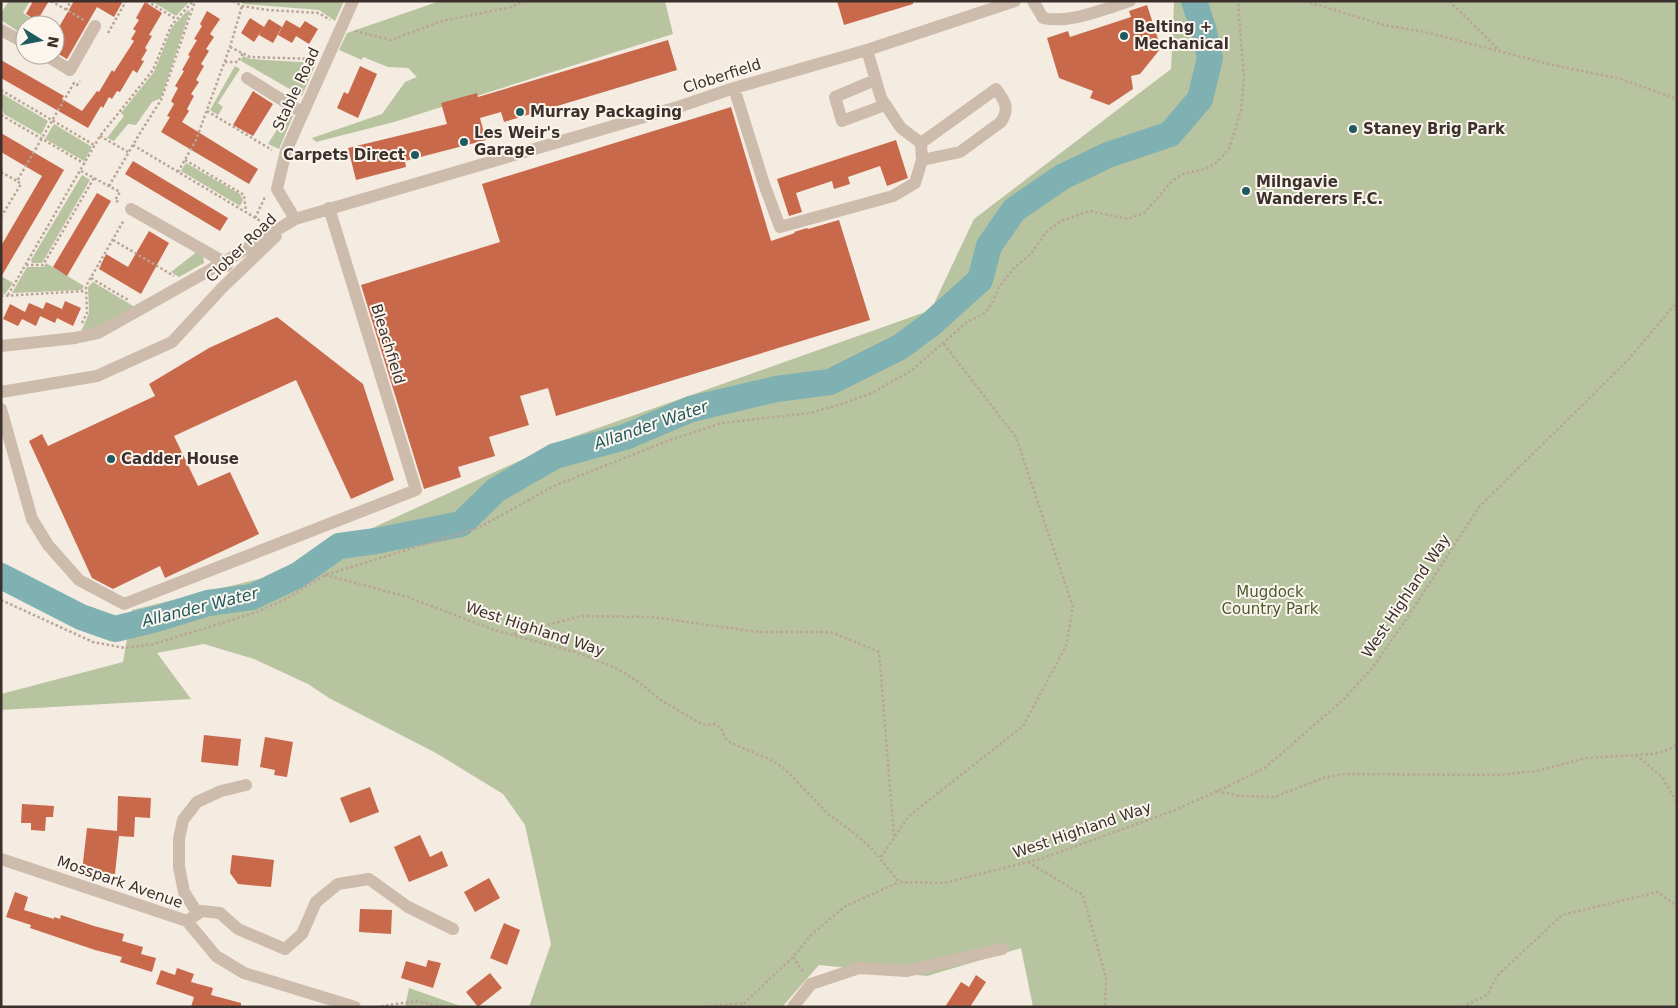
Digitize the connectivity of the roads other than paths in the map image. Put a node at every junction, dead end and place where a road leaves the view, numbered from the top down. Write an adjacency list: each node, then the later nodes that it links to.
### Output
1 (353, 1): 14 (street, Stable Road)
2 (1015, 1): 8 (street, Cloberfield)
3 (1033, 1): 4 (street)
4 (1130, 1)
5 (95, 26): 9 (street)
6 (1, 30): 7 (street)
7 (15, 38)
8 (866, 50): 11 (street); 12 (street, Cloberfield)
9 (62, 65)
10 (245, 72): 14 (street)
11 (875, 80): 13 (street); 13 (street)
12 (734, 88): 16 (street); 17 (street, Cloberfield)
13 (885, 105): 15 (street)
14 (303, 113): 19 (street, Stable Road)
15 (920, 143): 16 (street); 16 (street)
16 (922, 160)
17 (328, 208): 19 (street, Cloberfield); 24 (street, Bleachfield)
18 (131, 209): 20 (street)
19 (294, 219): 20 (street, Clober Road); 21 (street, Clober Road)
20 (224, 262): 21 (street); 22 (street, Clober Road)
21 (234, 276): 23 (street, Clober Road)
22 (1, 346)
23 (1, 392)
24 (1, 409)
25 (246, 785): 27 (street)
26 (1, 859): 27 (street, Mosspark Avenue)
27 (192, 918): 28 (street); 30 (street, Mosspark Avenue)
28 (453, 929)
29 (1002, 949): 31 (street)
30 (354, 1007)
31 (793, 1007)

